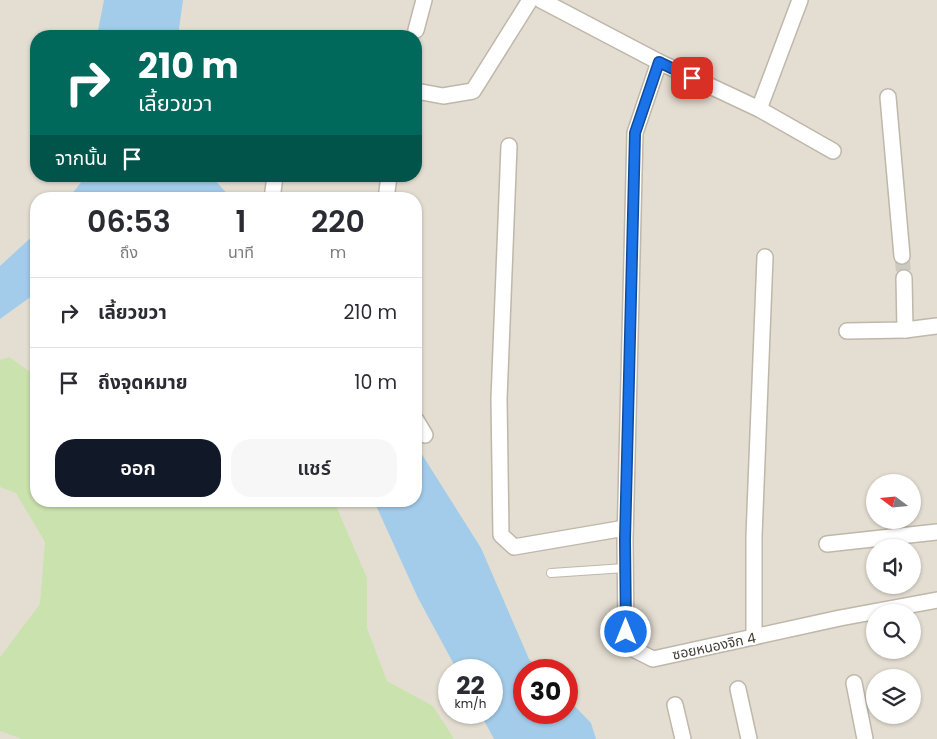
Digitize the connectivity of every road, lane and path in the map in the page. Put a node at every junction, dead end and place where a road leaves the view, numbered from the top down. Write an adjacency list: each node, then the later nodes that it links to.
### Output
1 (424, 0): 5 (street)
2 (530, 0): 7 (street)
3 (541, 0): 6 (street)
4 (800, 0): 9 (street)
5 (416, 30)
6 (659, 62): 9 (street); 20 (street, ซอยหนองจิก 4)
7 (422, 92)
8 (888, 97): 12 (street)
9 (759, 109): 11 (street)
10 (509, 146): 20 (street)
11 (833, 151)
12 (902, 256)
13 (765, 257): 26 (street)
14 (904, 278): 16 (street)
15 (937, 326): 16 (street)
16 (905, 330): 17 (street)
17 (847, 332)
18 (422, 430): 19 (street)
19 (425, 435)
20 (625, 528): 23 (street, ซอยหนองจิก 4)
21 (937, 532): 22 (street)
22 (827, 544)
23 (625, 568): 24 (lane); 26 (street, ซอยหนองจิก 4)
24 (551, 573)
25 (937, 600): 26 (street, ซอยหนองจิก 4)
26 (754, 637)
27 (854, 683): 32 (street)
28 (738, 689): 31 (street)
29 (675, 705): 30 (street)
30 (683, 739)
31 (749, 739)
32 (865, 739)

